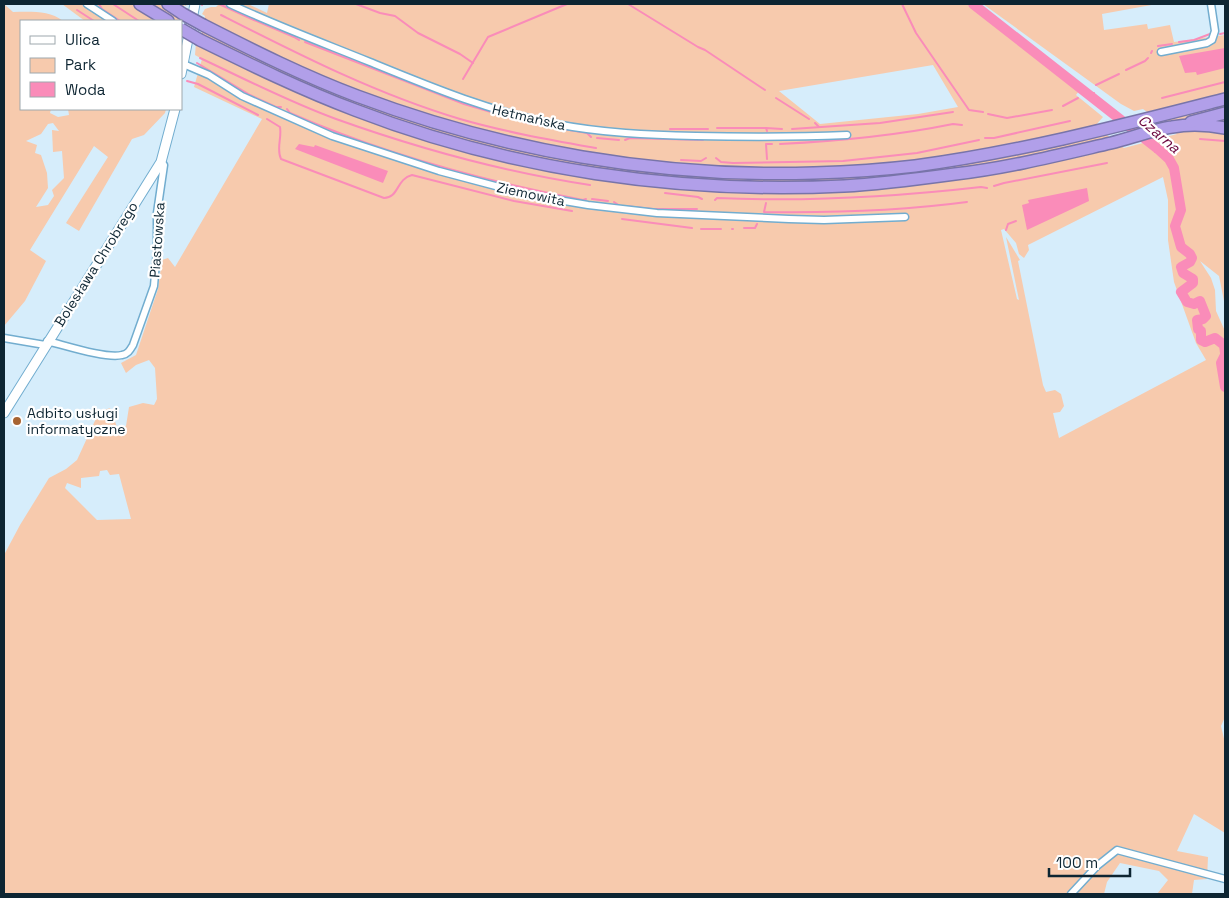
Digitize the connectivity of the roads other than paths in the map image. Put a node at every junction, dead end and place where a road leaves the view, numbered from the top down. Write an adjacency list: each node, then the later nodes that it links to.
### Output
1 (87, 4): 7 (street)
2 (140, 4): 8 (highway)
3 (168, 4): 12 (highway, bridge)
4 (194, 4): 11 (street)
5 (230, 4): 17 (street, Hetmańska)
6 (1211, 4): 10 (street)
7 (111, 20)
8 (166, 20)
9 (182, 30): 15 (highway, bridge)
10 (1161, 52)
11 (182, 63): 19 (street, Ziemowita)
12 (1225, 99)
13 (175, 110): 18 (street, Bolesława Chrobrego)
14 (1225, 113): 15 (highway)
15 (1171, 127): 16 (highway)
16 (1225, 128)
17 (847, 135)
18 (161, 162): 21 (street, Bolesława Chrobrego); 21 (street, Piastowska)
19 (905, 217)
20 (4, 338): 21 (street)
21 (46, 343): 22 (street, Bolesława Chrobrego)
22 (4, 413)
23 (1225, 879): 24 (street)
24 (1071, 894)

